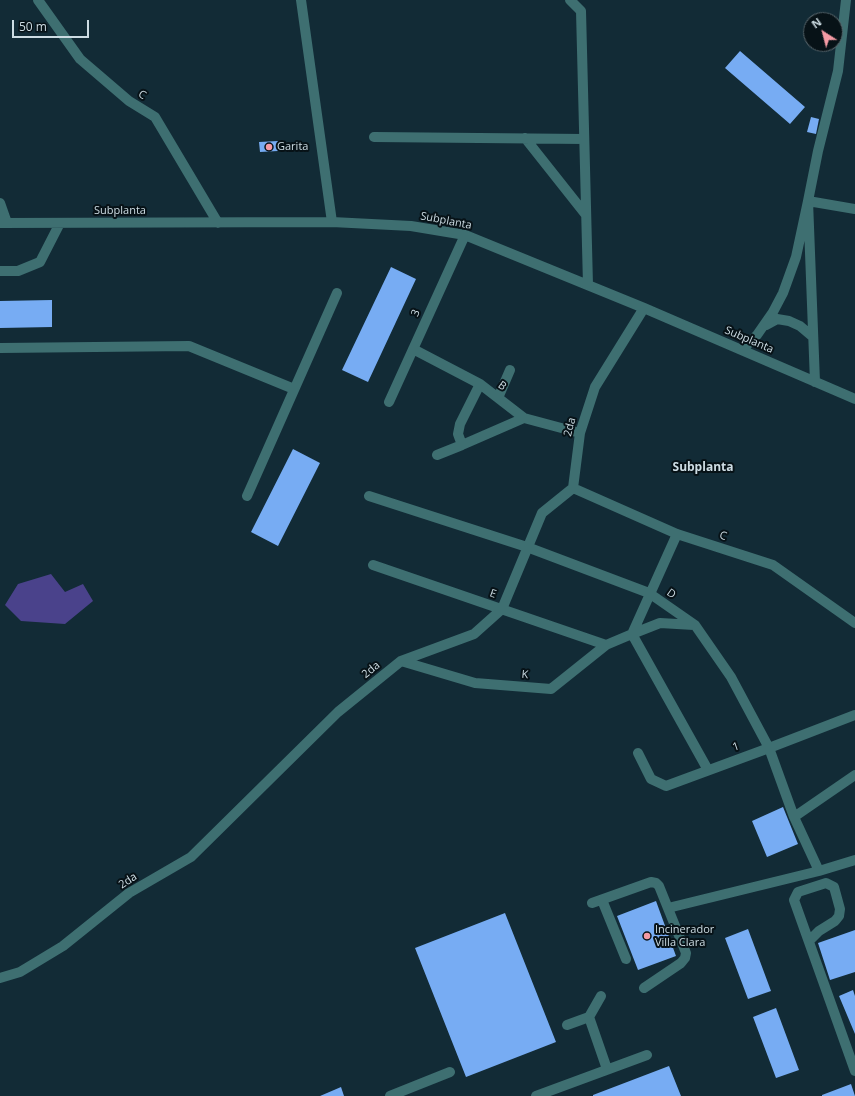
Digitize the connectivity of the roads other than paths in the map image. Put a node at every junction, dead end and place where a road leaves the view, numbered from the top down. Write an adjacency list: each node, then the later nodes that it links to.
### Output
1 (38, 0): 15 (street, C)
2 (301, 0): 12 (street)
3 (570, 0): 7 (street)
4 (846, 0): 8 (street)
5 (374, 137): 6 (street)
6 (525, 138): 7 (street); 11 (street)
7 (584, 139): 11 (street)
8 (808, 201): 10 (street); 21 (street); 22 (street)
9 (0, 203): 13 (street)
10 (855, 209)
11 (586, 215): 18 (street)
12 (332, 222): 15 (street, Subplanta); 16 (street, Subplanta)
13 (4, 223): 14 (street, Subplanta)
14 (60, 223): 15 (street, Subplanta); 17 (street)
15 (218, 223)
16 (465, 235): 18 (street, Subplanta); 24 (street, 3)
17 (0, 271)
18 (588, 285): 20 (street, Subplanta)
19 (337, 293): 29 (street)
20 (644, 308): 25 (street, Subplanta); 34 (street, 2da)
21 (764, 326): 22 (street); 25 (street)
22 (813, 337): 27 (street)
23 (0, 348): 29 (street)
24 (413, 349): 28 (street, B); 32 (street, 3)
25 (742, 350): 27 (street, Subplanta)
26 (510, 370): 30 (street)
27 (815, 382): 31 (street, Subplanta)
28 (480, 384): 30 (street, B); 35 (street)
29 (294, 389): 38 (street)
30 (498, 398): 33 (street, B)
31 (855, 399)
32 (389, 402)
33 (524, 418): 34 (street, B); 35 (street)
34 (580, 433): 37 (street, 2da)
35 (462, 445): 36 (street)
36 (437, 455)
37 (573, 488): 40 (street, C); 41 (street, 2da)
38 (247, 496)
39 (369, 496): 41 (street, D)
40 (677, 534): 43 (street); 45 (street, C)
41 (527, 547): 43 (street, D); 44 (street, 2da)
42 (373, 565): 44 (street, E)
43 (650, 594): 46 (street, D); 47 (street)
44 (502, 609): 48 (street, E); 49 (street, 2da)
45 (855, 623)
46 (695, 625): 47 (street, K); 51 (street, D)
47 (632, 634): 48 (street, K); 53 (street)
48 (606, 645): 49 (street, K)
49 (401, 661): 61 (street, 2da)
50 (855, 715): 51 (street, 1)
51 (769, 748): 53 (street, 1); 55 (street, D)
52 (638, 753): 53 (street, 1)
53 (708, 770)
54 (855, 775): 55 (street)
55 (794, 817): 57 (street, D)
56 (855, 860): 57 (street)
57 (819, 871): 58 (street)
58 (668, 908): 60 (street); 62 (street)
59 (810, 940): 59 (street); 68 (street)
60 (626, 959)
61 (0, 978)
62 (644, 988)
63 (601, 996): 64 (street)
64 (589, 1017): 65 (street); 67 (street)
65 (567, 1025)
66 (647, 1054): 67 (street)
67 (607, 1069): 71 (street)
68 (855, 1071)
69 (450, 1072): 70 (street)
70 (390, 1096)
71 (536, 1096)

